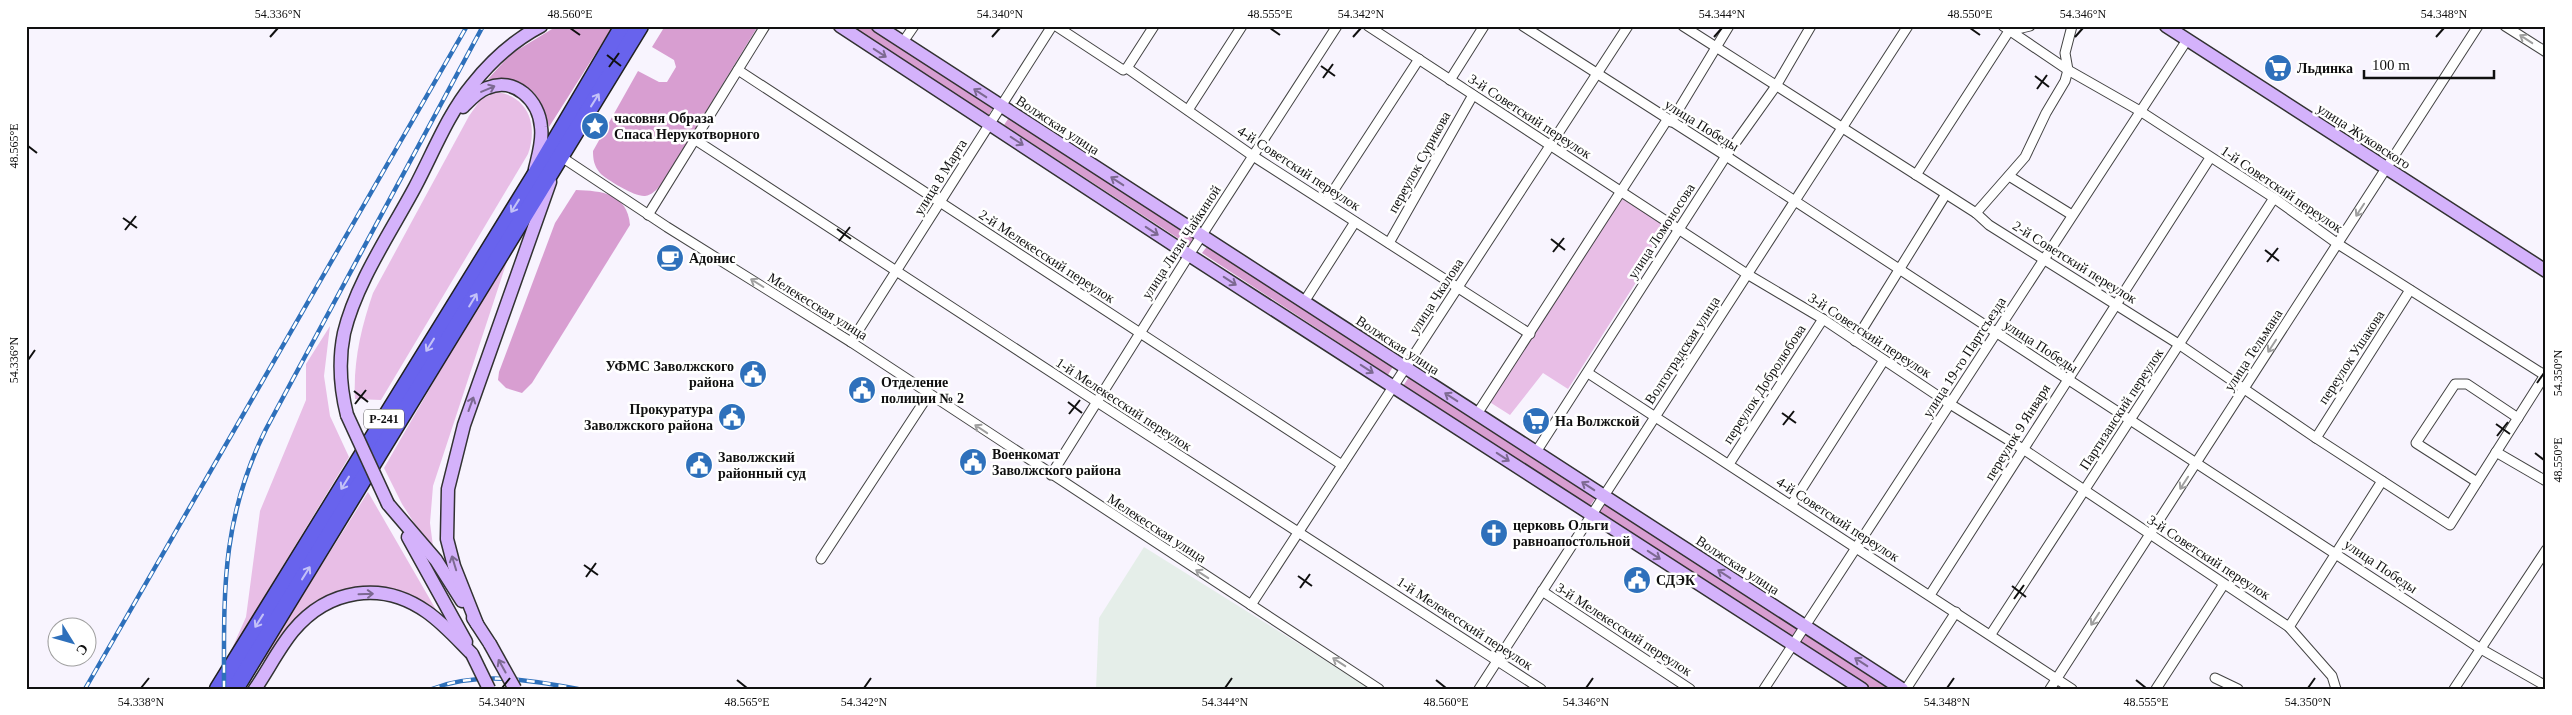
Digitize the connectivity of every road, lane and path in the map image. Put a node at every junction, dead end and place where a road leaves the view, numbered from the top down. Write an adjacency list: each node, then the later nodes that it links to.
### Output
1 (541, 26): 41 (main road)
2 (623, 26): 49 (highway, Р-241)
3 (640, 26): 49 (highway, Р-241, one-way to 3)
4 (766, 26): 32 (street)
5 (840, 26): 43 (main road, one-way to 43)
6 (878, 26): 27 (main road, Волжская улица)
7 (914, 26): 27 (street)
8 (1054, 26): 31 (street, 4-й Советский переулок); 38 (street, улица 8 Марта)
9 (1154, 26): 31 (street)
10 (1242, 26): 39 (street)
11 (1337, 26): 47 (street, улица Лизы Чайкиной)
12 (1368, 26): 30 (street, 3-й Советский переулок)
13 (1484, 26): 35 (street)
14 (1523, 26): 34 (street, улица Победы)
15 (1628, 26): 34 (street, улица Чкалова)
16 (1683, 26): 28 (street, 2-й Советский переулок)
17 (1729, 26): 28 (street)
18 (1811, 26): 36 (street, улица Ломоносова)
19 (1908, 26): 44 (street, Волгоградская улица)
20 (2030, 26): 25 (street)
21 (2072, 26): 33 (street)
22 (2166, 26): 26 (main road, улица Жуковского)
23 (2478, 26): 51 (street, улица Тельмана)
24 (2505, 26): 29 (street, one-way to 24)
25 (2006, 28): 33 (street, 1-й Советский переулок); 52 (street)
26 (2187, 40): 40 (street, улица 19-го Партсъезда); 51 (main road, улица Жуковского)
27 (903, 42): 38 (main road, Волжская улица, one-way to 27)
28 (1717, 48): 36 (street, 2-й Советский переулок); 42 (street)
29 (2546, 52)
30 (1419, 60): 35 (street, 3-й Советский переулок); 58 (street)
31 (1127, 68): 39 (street, 4-й Советский переулок)
32 (738, 70): 45 (street); 60 (street, 2-й Мелекесский переулок)
33 (2068, 70): 40 (street, 1-й Советский переулок); 53 (street)
34 (1597, 74): 42 (street, улица Победы); 46 (street, улица Чкалова)
35 (1450, 80): 37 (street, 3-й Советский переулок)
36 (1776, 86): 44 (street, 2-й Советский переулок); 48 (street, улица Ломоносова)
37 (1473, 95): 46 (street, 3-й Советский переулок); 67 (street, переулок Сурикова)
38 (1001, 106): 43 (street, улица 8 Марта); 66 (main road, Волжская улица, one-way to 38)
39 (1188, 110): 47 (street, 4-й Советский переулок)
40 (2140, 111): 50 (street, 1-й Советский переулок); 63 (street, улица 19-го Партсъезда)
41 (450, 119): 54 (main road, one-way to 54); 114 (main road, bridge)
42 (1669, 121): 48 (street, улица Победы); 55 (street)
43 (990, 124): 60 (street, улица 8 Марта); 69 (main road, one-way to 69)
44 (1844, 129): 52 (street, 2-й Советский переулок); 59 (street, Волгоградская улица)
45 (694, 139): 62 (street); 72 (street, 1-й Мелекесский переулок)
46 (1550, 145): 55 (street, 3-й Советский переулок); 75 (street, улица Чкалова)
47 (1253, 156): 58 (street, 4-й Советский переулок); 66 (street, улица Лизы Чайкиной)
48 (1726, 156): 59 (street, улица Победы); 65 (street, улица Ломоносова)
49 (555, 158): 54 (highway, Р-241); 62 (street, Мелекесская улица); 127 (main road, one-way to 49); 139 (highway, Р-241, one-way to 49)
50 (2210, 158): 57 (street, 1-й Советский переулок); 78 (street, переулок 9 Января)
51 (2387, 169): 68 (street, улица Тельмана, one-way to 68); 73 (main road, улица Жуковского)
52 (1916, 175): 56 (street, 2-й Советский переулок)
53 (2009, 176): 61 (street); 63 (street)
54 (534, 177): 138 (highway, Р-241, one-way to 138)
55 (1621, 192): 65 (street, 3-й Советский переулок); 82 (street)
56 (1946, 194): 61 (street, 2-й Советский переулок); 71 (street)
57 (2274, 198): 68 (street, 1-й Советский переулок); 85 (street, Партизанский переулок)
58 (1326, 202): 64 (street, 4-й Советский переулок)
59 (1794, 202): 71 (street, улица Победы); 74 (street, Волгоградская улица)
60 (941, 204): 72 (street, улица 8 Марта); 80 (street, 2-й Мелекесский переулок)
61 (1976, 213): 70 (street, 2-й Советский переулок)
62 (648, 215): 84 (street, Мелекесская улица, one-way to 62)
63 (2072, 215): 70 (street, улица 19-го Партсъезда)
64 (1355, 222): 67 (street, 4-й Советский переулок); 77 (street)
65 (1678, 230): 74 (street, 3-й Советский переулок); 88 (street, улица Ломоносова)
66 (1202, 236): 69 (street, улица Лизы Чайкиной); 77 (main road, Волжская улица)
67 (1389, 243): 75 (street, 4-й Советский переулок)
68 (2338, 244): 76 (street, 1-й Советский переулок); 92 (street, улица Тельмана, one-way to 92)
69 (1189, 255): 80 (street, улица Лизы Чайкиной); 91 (main road, one-way to 91)
70 (2045, 260): 78 (street, 2-й Советский переулок); 81 (street, улица 19-го Партсъезда)
71 (1899, 269): 81 (street, улица Победы); 83 (street)
72 (897, 272): 84 (street, улица 8 Марта); 94 (street, 1-й Мелекесский переулок)
73 (2546, 272)
74 (1747, 274): 79 (street, 3-й Советский переулок); 97 (street, Волгоградская улица)
75 (1458, 288): 82 (street, 4-й Советский переулок); 87 (street, улица Чкалова)
76 (2410, 290): 89 (street, 1-й Советский переулок); 100 (street, переулок Ушакова)
77 (1304, 302): 87 (main road, Волжская улица)
78 (2116, 304): 85 (street, 2-й Советский переулок); 90 (street, переулок 9 Января)
79 (1822, 319): 83 (street, 3-й Советский переулок); 105 (street, переулок Добролюбова)
80 (1140, 332): 94 (street, улица Лизы Чайкиной); 106 (street, 2-й Мелекесский переулок)
81 (1996, 332): 90 (street, улица Победы); 95 (street, улица 19-го Партсъезда)
82 (1530, 334): 96 (street)
83 (1855, 341): 86 (street, 3-й Советский переулок)
84 (850, 342): 93 (street, Мелекесская улица)
85 (2180, 345): 92 (street, 2-й Советский переулок); 99 (street, Партизанский переулок)
86 (1884, 360): 95 (street, 3-й Советский переулок); 113 (street)
87 (1406, 368): 91 (street, улица Чкалова); 96 (main road, Волжская улица, one-way to 87)
88 (1588, 373): 97 (street, 4-й Советский переулок); 102 (street, улица Ломоносова)
89 (2545, 376): 98 (street)
90 (2067, 378): 99 (street, улица Победы); 101 (street, переулок 9 Января)
91 (1393, 386): 106 (street, улица Чкалова); 115 (main road, one-way to 115)
92 (2245, 389): 100 (street, 2-й Советский переулок); 104 (street, улица Тельмана)
93 (929, 394): 107 (street, Мелекесская улица, one-way to 93); 121 (street)
94 (1097, 402): 107 (street, улица Лизы Чайкиной); 116 (street, 1-й Мелекесский переулок)
95 (1950, 404): 101 (street, 3-й Советский переулок); 118 (street, улица 19-го Партсъезда)
96 (1477, 414): 102 (main road, Волжская улица)
97 (1655, 416): 105 (street, 4-й Советский переулок); 112 (street, Волгоградская улица)
98 (2518, 418): 103 (street); 110 (street)
99 (2129, 419): 104 (street, улица Победы); 111 (street, Партизанский переулок)
100 (2316, 438): 108 (street, 2-й Советский переулок)
101 (2023, 449): 111 (street, 3-й Советский переулок); 124 (street, переулок 9 Января)
102 (1536, 452): 112 (main road, Волжская улица, one-way to 102)
103 (2496, 452): 109 (street); 110 (street)
104 (2197, 462): 117 (street, улица Тельмана, one-way to 117); 120 (street, улица Победы)
105 (1729, 464): 113 (street, 4-й Советский переулок)
106 (1342, 465): 116 (street, улица Чкалова)
107 (1051, 475): 125 (street, Мелекесская улица, one-way to 107)
108 (2382, 481): 110 (street, 2-й Советский переулок); 120 (street)
109 (2546, 481)
110 (2477, 482)
111 (2085, 489): 117 (street, 3-й Советский переулок); 130 (street, Партизанский переулок)
112 (1604, 496): 115 (street, Волгоградская улица); 128 (main road, Волжская улица, one-way to 112)
113 (1792, 504): 118 (street, 4-й Советский переулок)
114 (396, 515): 127 (main road); 133 (main road)
115 (1592, 515): 123 (street, Волгоградская улица); 131 (main road, one-way to 131)
116 (1298, 532): 125 (street, улица Чкалова); 134 (street, 1-й Мелекесский переулок)
117 (2150, 535): 122 (street, 3-й Советский переулок); 136 (street, улица Тельмана, one-way to 136)
118 (1856, 547): 124 (street, 4-й Советский переулок); 128 (street, улица 19-го Партсъезда)
119 (2546, 550): 132 (street)
120 (2337, 552): 129 (street); 132 (street, улица Победы)
121 (821, 559)
122 (2224, 584): 129 (street, 3-й Советский переулок); 153 (street)
123 (1542, 591): 134 (street, Волгоградская улица); 146 (street, 3-й Мелекесский переулок)
124 (1930, 595): 126 (street, 4-й Советский переулок)
125 (1251, 605): 143 (street, Мелекесская улица, one-way to 125)
126 (1956, 612): 130 (street, 4-й Советский переулок); 150 (street)
127 (477, 624): 142 (main road, one-way to 127, bridge)
128 (1804, 626): 131 (street, улица 19-го Партсъезда); 149 (main road, Волжская улица, one-way to 128)
129 (2289, 627): 155 (street, 3-й Советский переулок)
130 (1991, 634): 136 (street, 4-й Советский переулок)
131 (1792, 644): 147 (street, улица 19-го Партсъезда); 148 (main road)
132 (2481, 649): 137 (street, улица Победы); 156 (street)
133 (472, 654): 140 (main road, one-way to 133); 141 (main road, bridge)
134 (1498, 660): 144 (street, Волгоградская улица); 145 (street, 1-й Мелекесский переулок)
135 (2215, 678): 154 (street)
136 (2056, 679): 151 (street, улица Тельмана); 152 (street, 4-й Советский переулок)
137 (2546, 686)
138 (218, 689)
139 (235, 689)
140 (255, 689)
141 (489, 689)
142 (515, 689)
143 (1379, 689)
144 (1479, 689)
145 (1542, 689)
146 (1690, 689)
147 (1764, 689)
148 (1862, 689)
149 (1902, 689)
150 (1906, 689)
151 (2050, 689)
152 (2072, 689)
153 (2156, 689)
154 (2238, 689)
155 (2336, 689)
156 (2454, 689)

